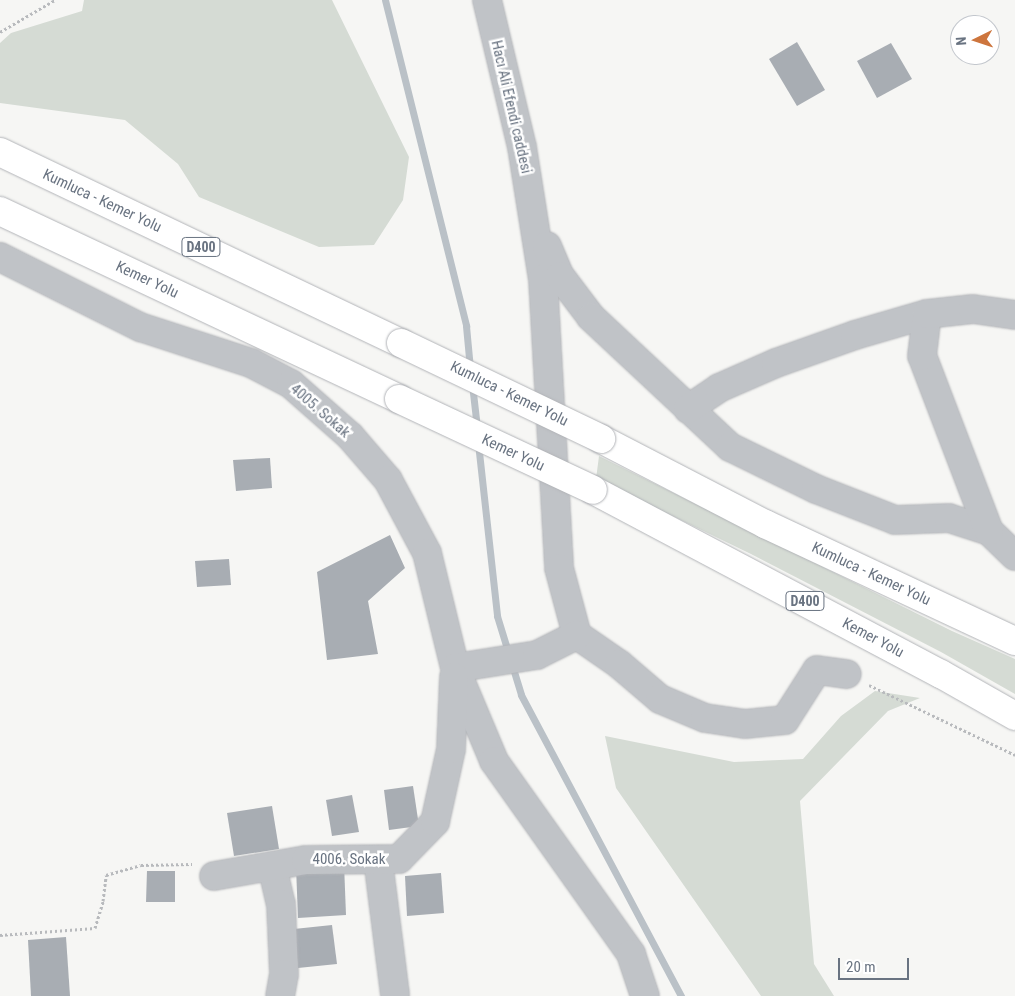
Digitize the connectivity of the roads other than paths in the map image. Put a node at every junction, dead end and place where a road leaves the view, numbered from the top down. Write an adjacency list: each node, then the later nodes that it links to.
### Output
1 (487, 0): 4 (street, Hacı Ali Efendi caddesi)
2 (0, 152): 14 (highway, Kumluca - Kemer Yolu / D400, bridge)
3 (0, 211): 8 (highway, Kemer Yolu / D400)
4 (534, 215): 10 (street); 13 (street)
5 (0, 257): 9 (street, 4005. Sokak)
6 (927, 314): 7 (street); 10 (street); 11 (street)
7 (1015, 315)
8 (262, 334): 9 (street); 17 (highway, Kemer Yolu / D400, bridge)
9 (251, 363): 15 (street, 4005. Sokak)
10 (688, 409): 11 (street)
11 (988, 531): 12 (street)
12 (1015, 556)
13 (577, 636): 15 (street); 16 (street)
14 (1015, 641)
15 (467, 665): 18 (street, 4006. Sokak); 23 (street)
16 (847, 674)
17 (1015, 716)
18 (378, 860): 19 (street, 4006. Sokak); 21 (street)
19 (272, 866): 20 (street, 4006. Sokak); 22 (street)
20 (214, 876)
21 (394, 994)
22 (280, 996)
23 (645, 996)

